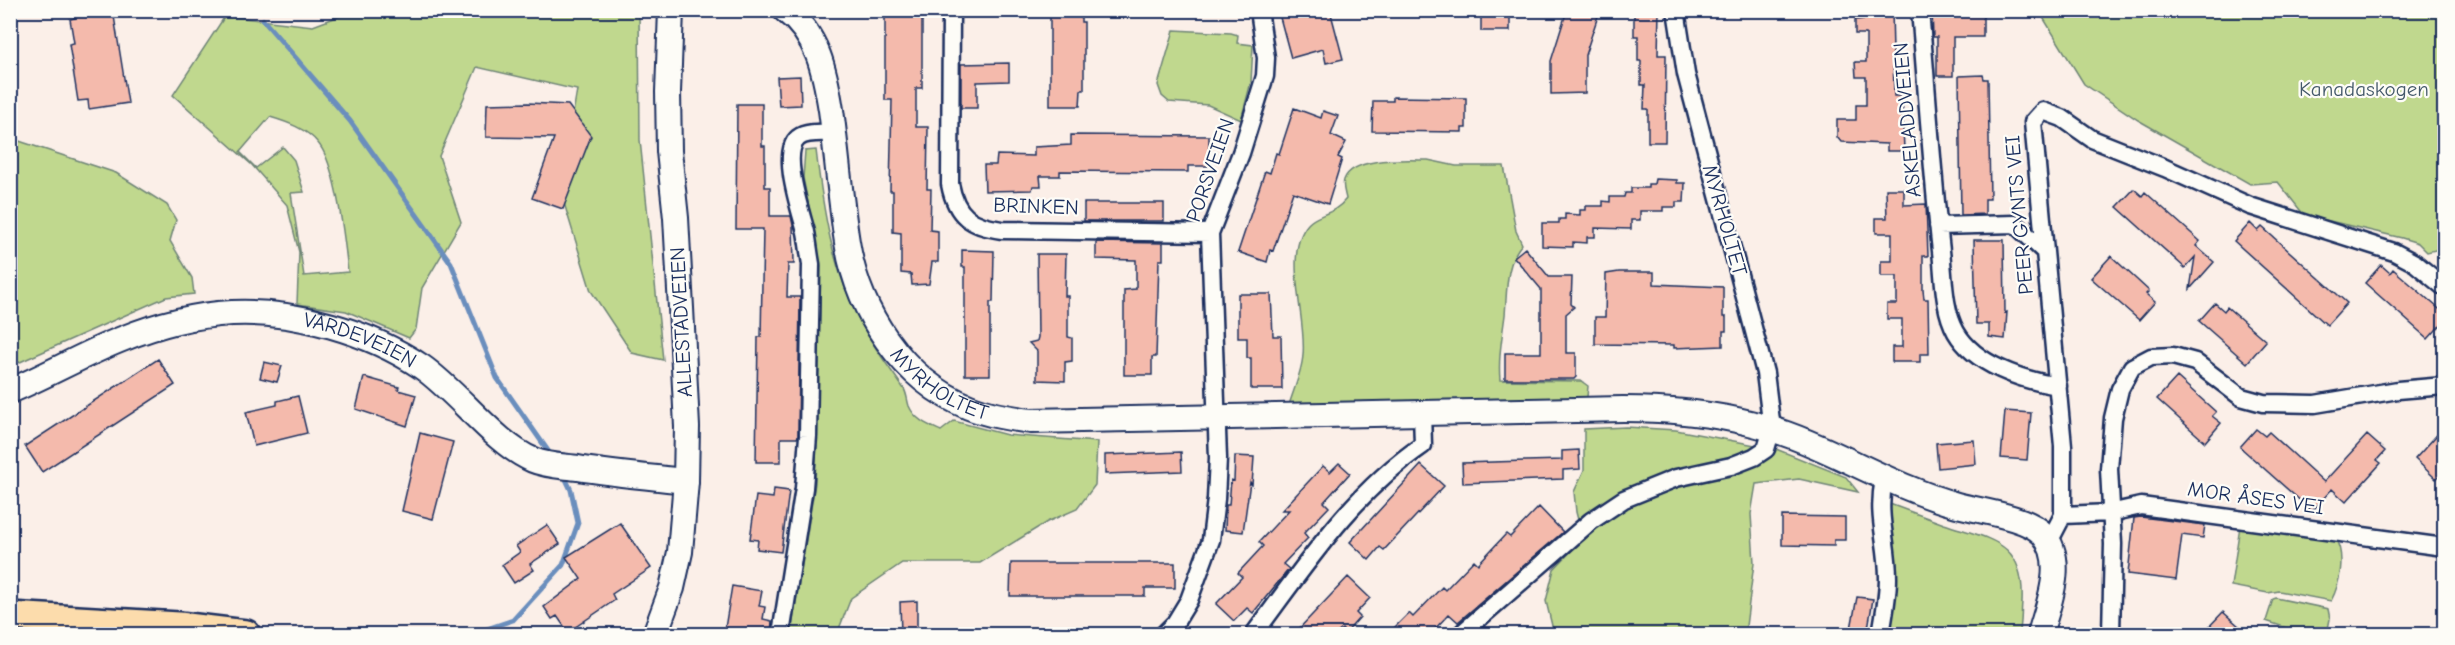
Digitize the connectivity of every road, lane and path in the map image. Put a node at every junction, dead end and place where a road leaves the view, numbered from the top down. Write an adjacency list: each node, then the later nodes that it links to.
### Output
1 (671, 10): 19 (main road, ALLESTADVEIEN)
2 (785, 10): 7 (main road, MYRHOLTET)
3 (951, 10): 9 (street, BRINKEN)
4 (1259, 10): 9 (street, PORSVEIEN)
5 (1676, 10): 17 (street, MYRHOLTET)
6 (1920, 10): 8 (street, ASKELADDVEIEN)
7 (834, 133): 16 (main road, MYRHOLTET); 27 (street)
8 (1938, 226): 10 (street); 12 (street, ASKELADDVEIEN)
9 (1210, 233): 16 (street, PORSVEIEN)
10 (2044, 251): 11 (street, PEER GYNTS VEI); 12 (street, PEER GYNTS VEI)
11 (2445, 287)
12 (2058, 386): 21 (street, PEER GYNTS VEI)
13 (2445, 386): 20 (street)
14 (10, 391): 19 (main road, VARDEVEIEN)
15 (1422, 413): 16 (main road, MYRHOLTET); 17 (main road, MYRHOLTET); 29 (street)
16 (1217, 418): 28 (street)
17 (1772, 429): 18 (main road, MYRHOLTET); 30 (street)
18 (1884, 479): 22 (main road, MYRHOLTET); 31 (street)
19 (686, 481): 25 (main road, ALLESTADVEIEN)
20 (2110, 513): 21 (street, MOR ÅSES VEI); 23 (street, MOR ÅSES VEI); 33 (street)
21 (2062, 515): 22 (street, PEER GYNTS VEI)
22 (2049, 542): 32 (main road)
23 (2445, 546)
24 (10, 616): 26 (main road)
25 (655, 633)
26 (246, 634)
27 (781, 634)
28 (1164, 634)
29 (1254, 634)
30 (1461, 634)
31 (1881, 634)
32 (2040, 634)
33 (2111, 634)

